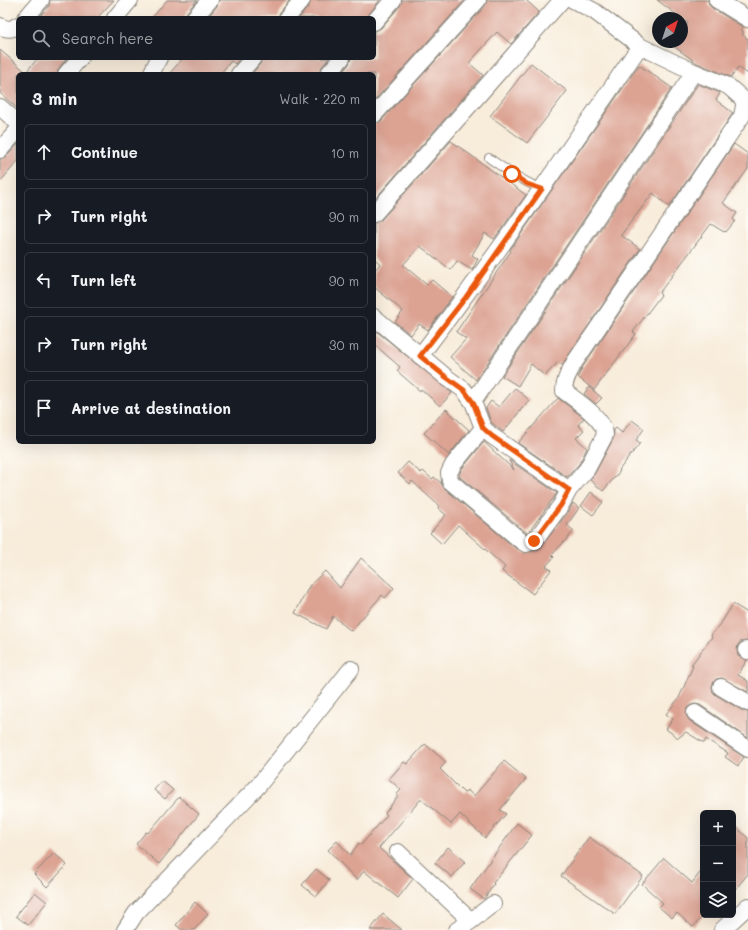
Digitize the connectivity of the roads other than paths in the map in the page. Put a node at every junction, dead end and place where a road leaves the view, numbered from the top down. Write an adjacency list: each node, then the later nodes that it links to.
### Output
1 (42, 0): 10 (street)
2 (130, 0): 11 (street)
3 (210, 0): 12 (street)
4 (302, 0): 13 (street)
5 (393, 0): 15 (street)
6 (478, 0): 29 (street)
7 (562, 0): 35 (street)
8 (573, 0): 18 (street)
9 (717, 0): 14 (street)
10 (28, 16)
11 (117, 16)
12 (196, 16)
13 (289, 16)
14 (748, 19)
15 (376, 20)
16 (0, 26): 17 (street)
17 (16, 27)
18 (640, 46): 27 (street); 34 (street)
19 (78, 60): 23 (street)
20 (159, 60): 24 (street)
21 (251, 60): 25 (street)
22 (340, 60): 26 (street)
23 (68, 72)
24 (152, 72)
25 (241, 72)
26 (330, 72)
27 (694, 72): 38 (street); 40 (street)
28 (0, 107): 30 (street)
29 (376, 113)
30 (16, 121)
31 (16, 132): 32 (street)
32 (0, 150)
33 (489, 158): 34 (lane)
34 (542, 189): 37 (street)
35 (376, 212)
36 (376, 319): 37 (street)
37 (420, 356): 38 (street)
38 (473, 402): 39 (street)
39 (483, 428): 40 (street); 40 (street)
40 (569, 490)
41 (351, 669): 50 (street)
42 (721, 687): 43 (street)
43 (748, 703)
44 (695, 713): 45 (street)
45 (748, 749)
46 (398, 852): 49 (street)
47 (493, 904): 49 (street)
48 (748, 906): 52 (street)
49 (471, 921): 51 (street)
50 (125, 930)
51 (457, 930)
52 (722, 930)

